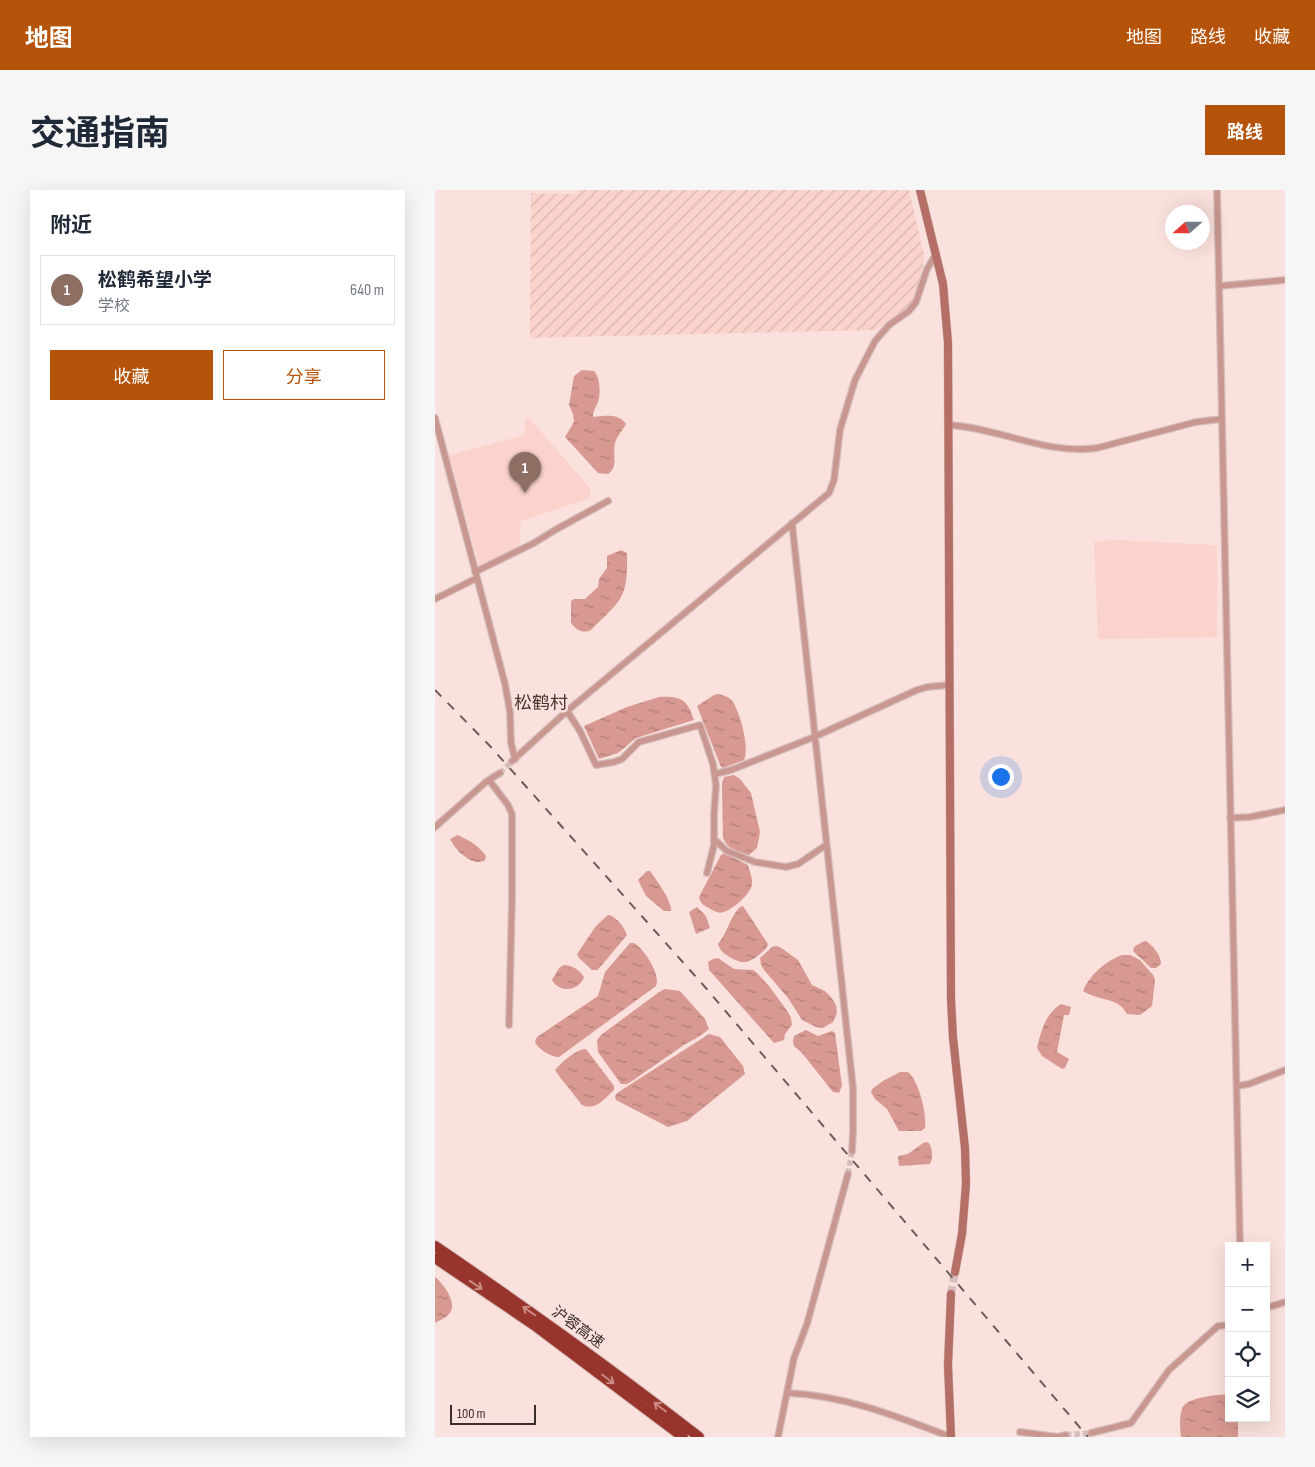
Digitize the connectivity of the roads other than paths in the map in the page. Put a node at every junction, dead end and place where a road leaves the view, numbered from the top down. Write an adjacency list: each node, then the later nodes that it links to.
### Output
1 (920, 190): 3 (main road)
2 (1217, 190): 5 (street)
3 (936, 254): 8 (main road); 10 (street)
4 (1285, 280): 5 (street)
5 (1219, 286): 7 (street)
6 (435, 418): 11 (street)
7 (1221, 419): 8 (street); 20 (street)
8 (949, 425): 13 (main road)
9 (608, 501): 11 (street)
10 (792, 523): 14 (street); 15 (street)
11 (476, 575): 12 (street); 14 (street)
12 (435, 599)
13 (949, 685): 15 (street); 33 (main road)
14 (567, 711): 17 (street)
15 (815, 737): 17 (street); 23 (street)
16 (501, 773): 18 (street)
17 (715, 774): 22 (street)
18 (489, 780): 21 (street); 25 (street)
19 (1285, 810): 20 (street)
20 (1231, 818): 27 (street)
21 (435, 827)
22 (714, 839): 23 (street); 24 (street)
23 (826, 845): 28 (street)
24 (707, 873)
25 (509, 1025)
26 (1285, 1070): 27 (street)
27 (1237, 1086): 30 (street)
28 (852, 1151)
29 (848, 1174): 38 (street)
30 (1240, 1242)
31 (435, 1246): 43 (highway, 沪蓉高速, one-way to 31)
32 (435, 1258): 42 (highway, 沪蓉高速, one-way to 42)
33 (955, 1272)
34 (951, 1294): 45 (main road)
35 (1285, 1302): 36 (street)
36 (1270, 1307)
37 (1225, 1325): 40 (street)
38 (787, 1393): 44 (street); 45 (street)
39 (1020, 1432): 41 (street)
40 (1091, 1432)
41 (1067, 1435)
42 (683, 1437)
43 (699, 1437)
44 (778, 1437)
45 (951, 1437)

